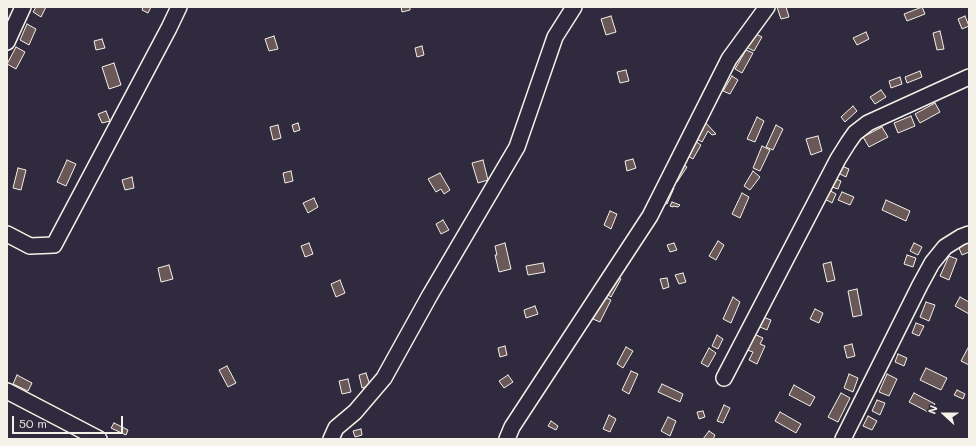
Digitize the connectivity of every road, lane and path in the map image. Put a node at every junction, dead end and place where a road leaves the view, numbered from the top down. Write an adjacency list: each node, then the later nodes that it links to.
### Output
1 (23, 7): 5 (street)
2 (179, 7): 7 (street)
3 (574, 7): 12 (street)
4 (768, 7): 13 (street)
5 (7, 42)
6 (969, 77): 9 (street)
7 (7, 234)
8 (969, 234): 14 (street)
9 (724, 378)
10 (7, 391): 11 (street)
11 (99, 439)
12 (331, 439)
13 (507, 439)
14 (842, 439)

